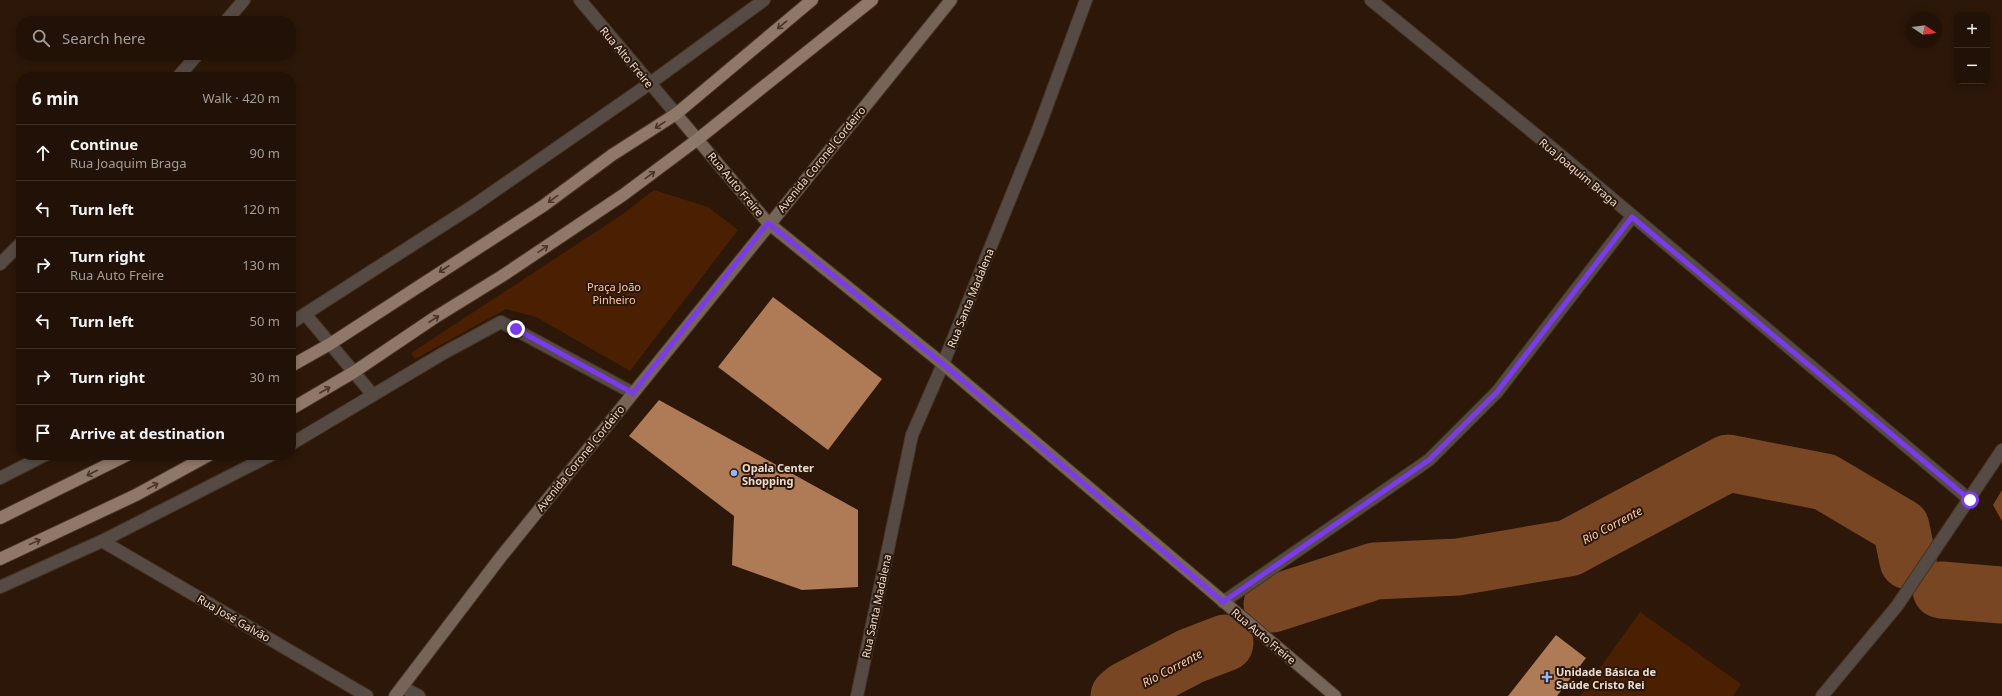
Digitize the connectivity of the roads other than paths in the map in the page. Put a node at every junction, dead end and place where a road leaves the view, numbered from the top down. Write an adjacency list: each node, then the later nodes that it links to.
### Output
1 (244, 0): 9 (street)
2 (580, 0): 12 (street, Rua Alto Freire)
3 (764, 0): 12 (street)
4 (812, 0): 13 (main road, one-way to 13)
5 (872, 0): 14 (main road)
6 (951, 0): 16 (street, Avenida Coronel Cordeiro)
7 (1086, 0): 23 (street, Rua Santa Madalena)
8 (1371, 0): 15 (street, Rua Joaquim Braga)
9 (230, 16)
10 (193, 60): 11 (street)
11 (182, 72)
12 (649, 84): 13 (street, Rua Alto Freire); 19 (street)
13 (676, 114): 14 (street, Rua Auto Freire); 21 (main road, one-way to 21)
14 (698, 140): 16 (street, Rua Auto Freire); 24 (main road, one-way to 14)
15 (1632, 217): 35 (street, Rua Joaquim Braga); 40 (street)
16 (768, 223): 23 (street, Rua Auto Freire); 25 (street, Avenida Coronel Cordeiro)
17 (16, 248): 18 (street)
18 (0, 264)
19 (306, 315): 20 (street); 21 (street)
20 (296, 321)
21 (330, 344): 22 (main road); 24 (street)
22 (296, 363)
23 (943, 364): 40 (street, Rua Auto Freire); 44 (street, Rua Santa Madalena)
24 (354, 372): 26 (street); 27 (main road, one-way to 24)
25 (633, 393): 26 (street); 41 (street, Avenida Coronel Cordeiro)
26 (373, 395): 28 (street)
27 (296, 406)
28 (296, 441)
29 (2002, 450): 35 (street)
30 (36, 460): 34 (street)
31 (117, 460): 36 (main road, one-way to 36)
32 (200, 460): 38 (main road, one-way to 32)
33 (260, 460): 37 (street)
34 (0, 478)
35 (1970, 500): 46 (street)
36 (0, 518)
37 (102, 541): 39 (street); 42 (street, Rua José Galvão)
38 (0, 558)
39 (0, 587)
40 (1223, 602): 45 (street, Rua Auto Freire)
41 (399, 691): 43 (street)
42 (367, 696)
43 (420, 696)
44 (857, 696)
45 (1335, 696)
46 (1822, 696)

